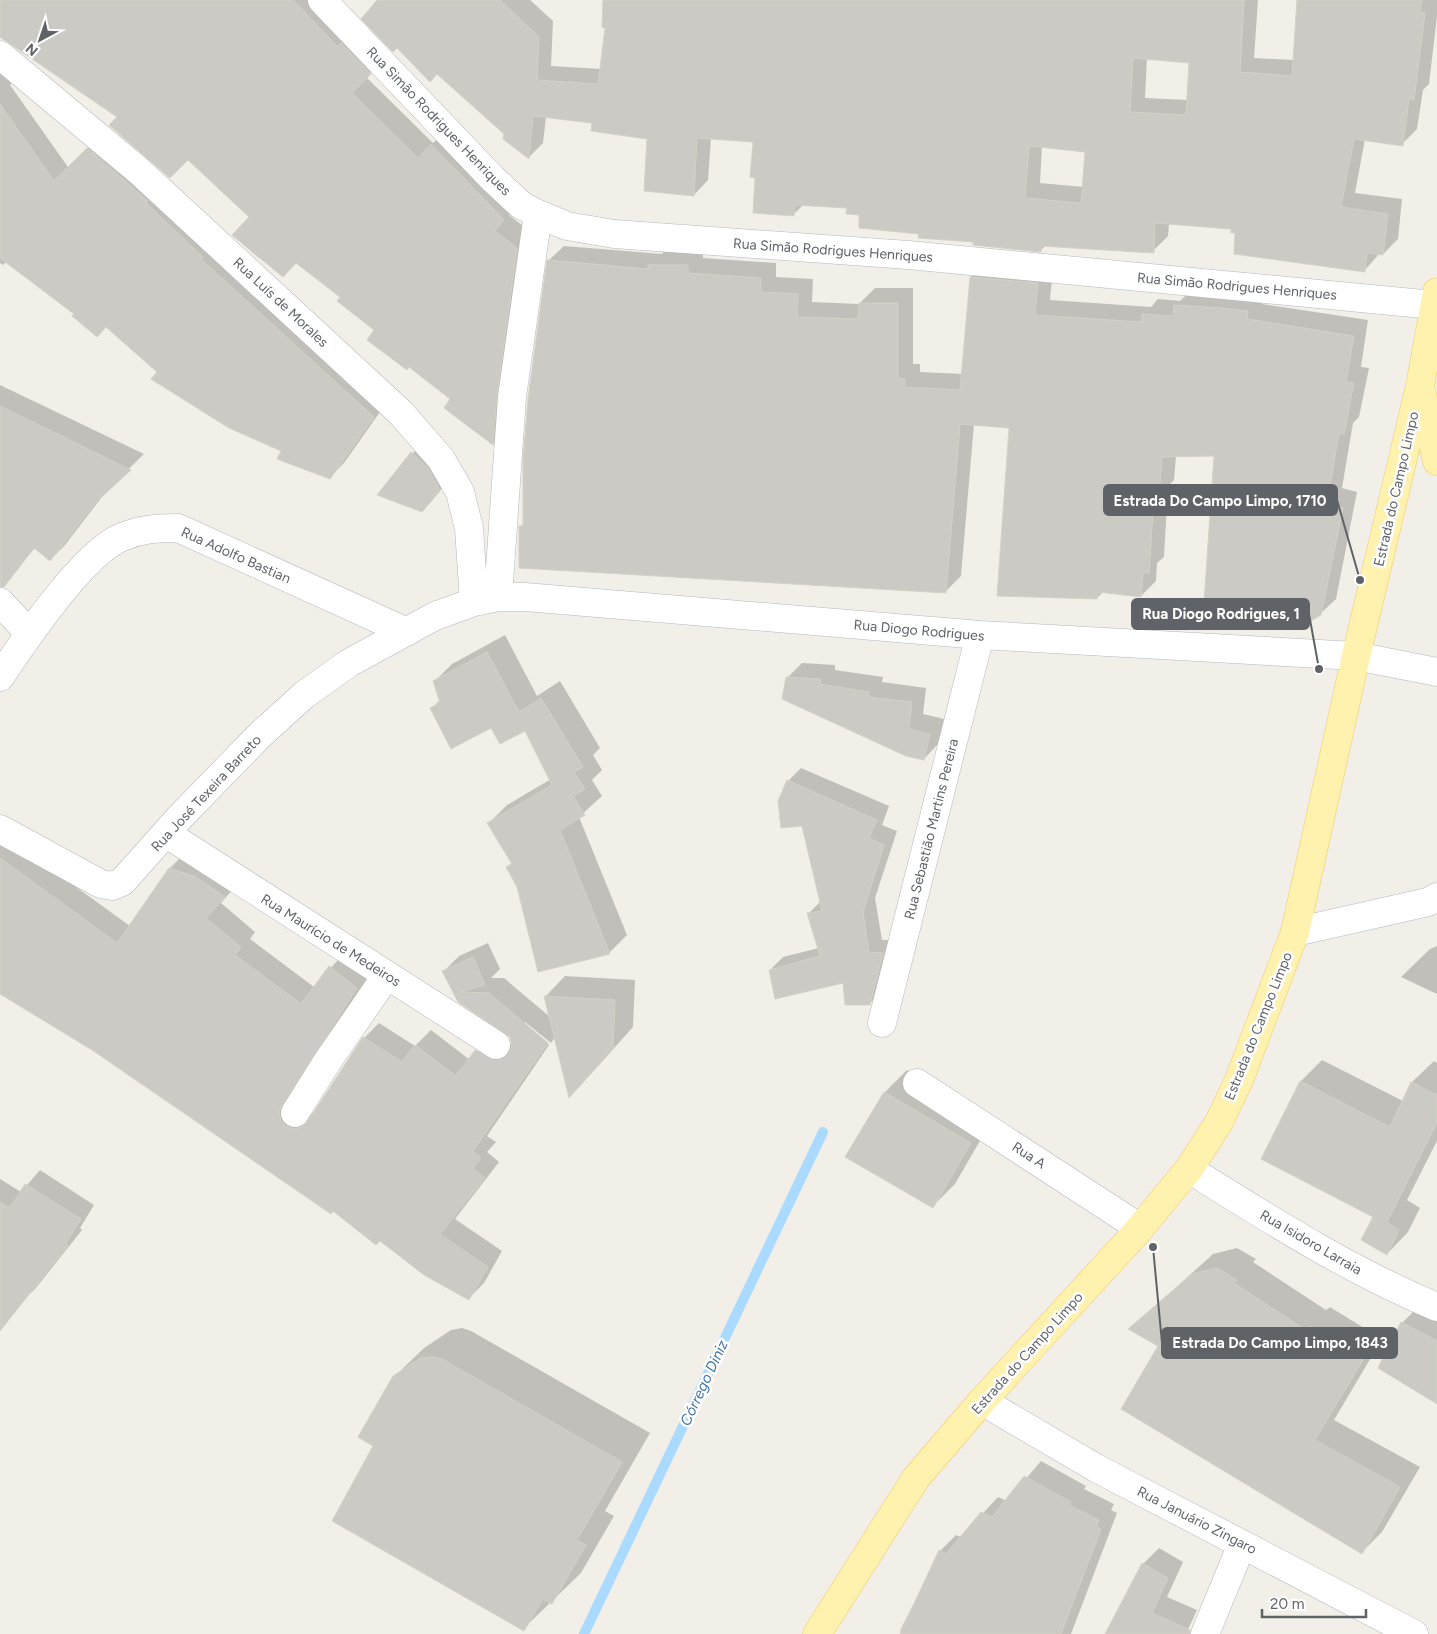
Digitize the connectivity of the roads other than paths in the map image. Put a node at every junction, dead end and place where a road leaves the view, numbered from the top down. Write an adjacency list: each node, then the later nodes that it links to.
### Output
1 (322, 0): 3 (street, Rua Simão Rodrigues Henriques)
2 (0, 54): 7 (street, Rua Luís de Morales)
3 (538, 214): 4 (street, Rua Simão Rodrigues Henriques); 7 (street)
4 (1436, 298): 5 (main road, Estrada do Campo Limpo)
5 (1420, 386): 6 (main road); 12 (main road, Estrada do Campo Limpo)
6 (1437, 461)
7 (486, 599): 9 (street, Rua Diogo Rodrigues); 11 (street, Rua Diogo Rodrigues)
8 (0, 602): 10 (street)
9 (407, 632): 10 (street, Rua Adolfo Bastian); 16 (street, Rua José Texeira Barreto)
10 (29, 633): 14 (street, Rua Adolfo Bastian)
11 (980, 635): 12 (street, Rua Diogo Rodrigues); 20 (street, Rua Sebastião Martins Pereira)
12 (1356, 656): 13 (street, Rua Diogo Rodrigues); 18 (main road, Estrada do Campo Limpo)
13 (1437, 672)
14 (0, 677)
15 (0, 829): 16 (street, Rua José Texeira Barreto)
16 (167, 834): 19 (street, Rua Maurício de Medeiros)
17 (1437, 897): 18 (street)
18 (1295, 932): 24 (main road, Estrada do Campo Limpo)
19 (388, 975): 21 (street, Rua Maurício de Medeiros); 23 (street)
20 (882, 1023)
21 (496, 1045)
22 (918, 1083): 25 (street, Rua A)
23 (296, 1113)
24 (1189, 1168): 25 (main road, Estrada do Campo Limpo); 26 (street, Rua Isidoro Larraia)
25 (1140, 1228): 27 (main road, Estrada do Campo Limpo)
26 (1437, 1307)
27 (982, 1401): 28 (street, Rua Januário Zingaro); 29 (main road, Estrada do Campo Limpo)
28 (1242, 1544): 30 (street, Rua Januário Zingaro); 31 (street)
29 (824, 1629)
30 (1408, 1632)
31 (1205, 1634)

